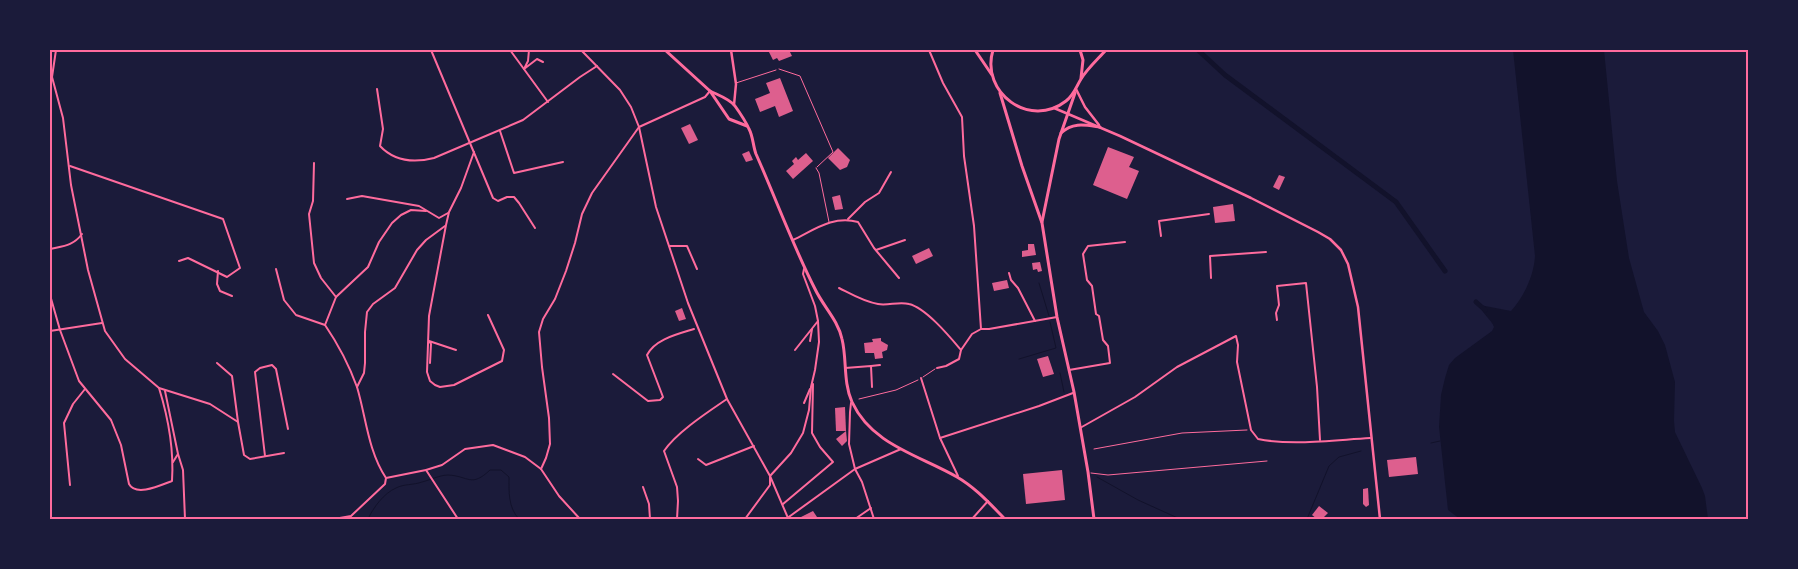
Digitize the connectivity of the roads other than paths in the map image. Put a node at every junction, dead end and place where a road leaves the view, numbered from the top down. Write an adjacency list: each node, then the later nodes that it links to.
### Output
1 (56, 50): 18 (street)
2 (432, 50): 34 (street)
3 (510, 50): 15 (street)
4 (529, 50): 15 (street)
5 (581, 50): 14 (street)
6 (665, 50): 23 (main road)
7 (731, 50): 20 (street)
8 (929, 50): 80 (street)
9 (975, 50): 17 (main road)
10 (993, 50): 17 (main road)
11 (1080, 50): 19 (main road)
12 (1106, 50): 19 (main road)
13 (543, 62): 15 (street)
14 (597, 66): 25 (street); 30 (street)
15 (524, 69): 25 (street)
16 (776, 70): 20 (lane)
17 (992, 75): 24 (main road)
18 (51, 77): 38 (street)
19 (1082, 78): 22 (main road)
20 (736, 84): 26 (street)
21 (377, 89): 34 (street)
22 (1076, 90): 27 (main road); 28 (main road); 31 (street)
23 (710, 91): 26 (main road); 29 (main road); 30 (street)
24 (1000, 92): 27 (main road); 47 (main road)
25 (548, 102): 32 (street)
26 (734, 105): 29 (main road)
27 (1054, 108): 28 (street)
28 (1067, 114): 31 (street); 33 (main road)
29 (747, 126): 52 (main road)
30 (639, 127): 55 (street); 121 (street)
31 (1100, 127): 33 (main road); 112 (street)
32 (500, 131): 34 (street); 36 (street)
33 (1060, 134): 47 (main road)
34 (470, 142): 35 (street)
35 (474, 152): 43 (street); 49 (street)
36 (563, 162)
37 (314, 163): 70 (street)
38 (70, 166): 50 (street); 63 (street)
39 (816, 168): 46 (lane)
40 (891, 172): 45 (street)
41 (347, 199): 42 (street)
42 (426, 212): 43 (street); 70 (street)
43 (449, 212): 48 (street)
44 (1209, 214): 51 (street)
45 (848, 219): 46 (street); 57 (street)
46 (829, 222): 52 (street)
47 (1042, 223): 72 (main road)
48 (446, 225): 83 (street); 98 (street)
49 (535, 228)
50 (82, 234): 56 (street); 76 (street)
51 (1161, 236)
52 (793, 240): 60 (main road)
53 (905, 240): 57 (street)
54 (1125, 242): 94 (street)
55 (670, 246): 62 (street); 105 (street)
56 (50, 249)
57 (876, 250): 65 (street)
58 (1266, 252): 66 (street)
59 (179, 260): 63 (street)
60 (805, 267): 74 (street); 92 (main road)
61 (276, 269): 77 (street)
62 (697, 269)
63 (218, 271): 69 (street)
64 (1009, 272): 75 (street)
65 (899, 278)
66 (1212, 278)
67 (839, 288): 87 (street)
68 (50, 296): 81 (street)
69 (232, 296)
70 (336, 297): 77 (street)
71 (488, 315): 83 (street)
72 (1057, 317): 75 (street); 94 (main road)
73 (1277, 320): 113 (street)
74 (818, 321): 78 (street); 97 (street)
75 (1035, 321): 80 (street)
76 (102, 323): 81 (street); 101 (street)
77 (325, 325): 98 (street)
78 (813, 327): 84 (street); 86 (street)
79 (694, 329): 95 (street)
80 (981, 329): 87 (street)
81 (60, 330): 82 (street); 102 (street)
82 (50, 331)
83 (429, 341): 85 (street); 89 (street)
84 (810, 341)
85 (456, 350)
86 (795, 350)
87 (961, 350): 93 (street)
88 (217, 363): 108 (street)
89 (430, 363)
90 (880, 365): 91 (street)
91 (870, 366): 92 (street); 100 (street)
92 (845, 368): 106 (main road)
93 (937, 368)
94 (1069, 370): 104 (main road)
95 (613, 374)
96 (921, 378): 111 (street)
97 (812, 381): 99 (street); 130 (street)
98 (357, 387): 126 (street)
99 (811, 387): 107 (street); 124 (street)
100 (872, 387)
101 (159, 388): 103 (street); 120 (street)
102 (85, 389): 120 (street); 127 (street)
103 (165, 391): 108 (street); 117 (street)
104 (1074, 392): 109 (main road); 111 (street)
105 (727, 399): 114 (street); 138 (street)
106 (852, 401): 115 (main road); 122 (street)
107 (804, 403)
108 (238, 422): 118 (street)
109 (1080, 428): 113 (street); 144 (main road)
110 (288, 429): 118 (street)
111 (940, 438): 125 (street)
112 (1370, 438): 113 (street); 145 (street)
113 (1320, 440)
114 (754, 446): 119 (street); 124 (street)
115 (901, 448): 122 (street); 125 (main road)
116 (284, 453): 118 (street)
117 (178, 454): 120 (street); 133 (street)
118 (265, 456)
119 (698, 458)
120 (173, 462)
121 (541, 469): 123 (street); 136 (street)
122 (855, 469): 131 (street); 132 (street)
123 (426, 470): 126 (street); 135 (street)
124 (770, 476): 130 (street); 139 (street)
125 (958, 477): 129 (main road)
126 (386, 478): 134 (street)
127 (70, 485)
128 (643, 487): 137 (street)
129 (988, 501): 142 (street); 143 (main road)
130 (783, 504): 132 (street)
131 (871, 508): 140 (street); 141 (street)
132 (787, 518)
133 (185, 519)
134 (334, 519)
135 (458, 519)
136 (580, 519)
137 (650, 519)
138 (677, 519)
139 (745, 519)
140 (855, 519)
141 (874, 519)
142 (972, 519)
143 (1005, 519)
144 (1094, 519)
145 (1380, 519)

